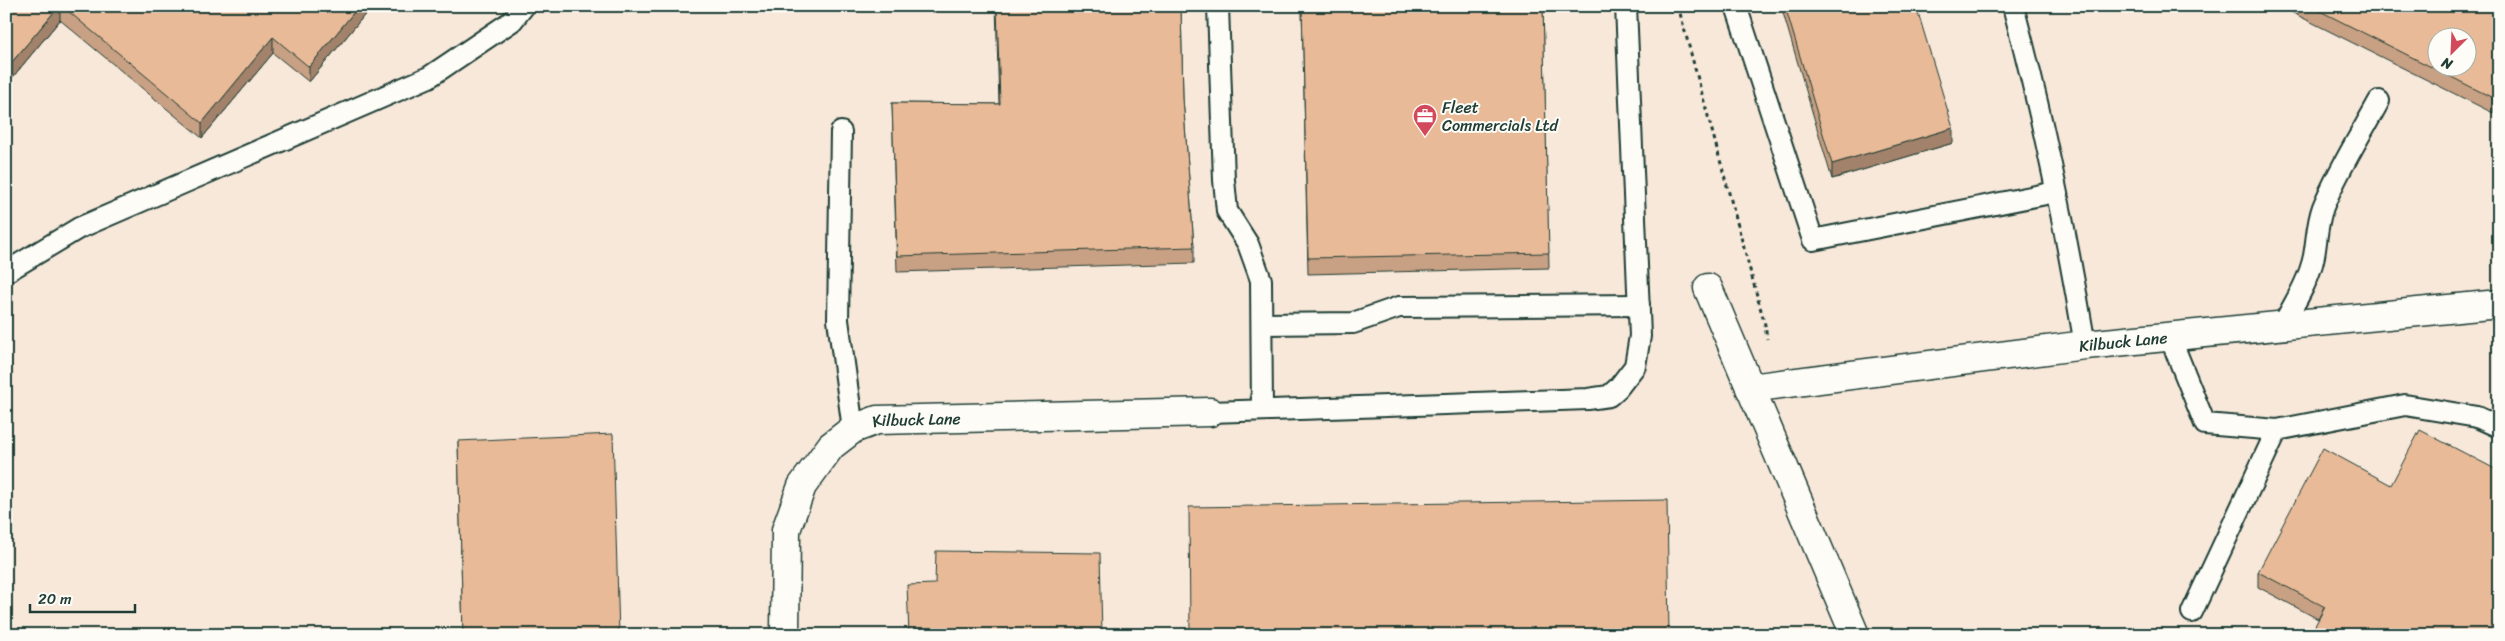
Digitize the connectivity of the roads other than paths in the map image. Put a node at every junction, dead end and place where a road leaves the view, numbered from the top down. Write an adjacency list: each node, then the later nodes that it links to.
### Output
1 (524, 6): 9 (lane)
2 (1218, 6): 13 (lane)
3 (1626, 6): 12 (lane)
4 (1736, 6): 8 (lane)
5 (2013, 6): 8 (lane)
6 (2379, 101): 14 (lane)
7 (841, 132): 21 (lane)
8 (2056, 192): 16 (lane)
9 (6, 272)
10 (1708, 288): 17 (street)
11 (2499, 304): 14 (street, Kilbuck Lane)
12 (1638, 305): 13 (lane); 18 (lane)
13 (1262, 324): 18 (lane)
14 (2282, 326): 15 (street, Kilbuck Lane)
15 (2170, 337): 16 (street, Kilbuck Lane); 22 (lane)
16 (2086, 345): 17 (street, Kilbuck Lane)
17 (1760, 386): 25 (street)
18 (1262, 410): 19 (lane)
19 (1210, 412): 21 (street, Kilbuck Lane)
20 (2499, 427): 22 (lane)
21 (853, 429): 24 (street, Kilbuck Lane)
22 (2277, 430): 23 (lane)
23 (2192, 612)
24 (785, 635)
25 (1855, 635)

